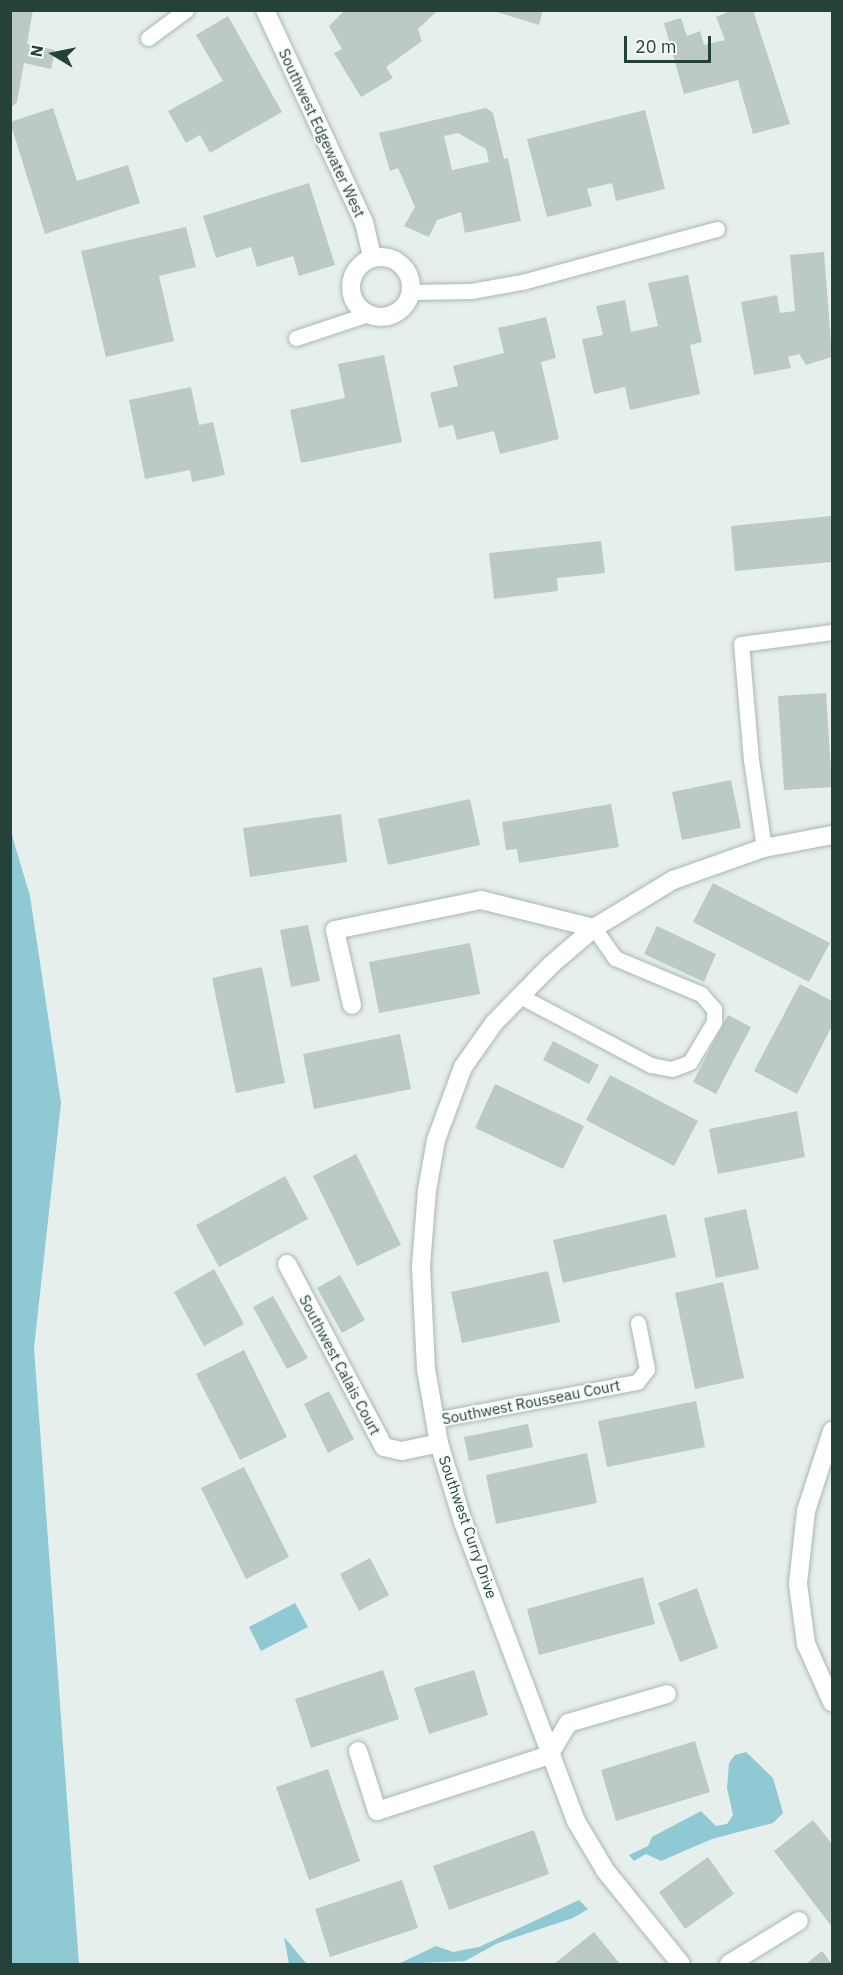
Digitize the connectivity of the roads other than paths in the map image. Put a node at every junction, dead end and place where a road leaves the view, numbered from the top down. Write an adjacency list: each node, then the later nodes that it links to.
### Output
1 (186, 10): 3 (lane)
2 (265, 10): 5 (street, Southwest Edgewater West)
3 (148, 38)
4 (717, 230): 6 (lane)
5 (372, 258): 6 (street); 7 (street)
6 (411, 292): 7 (street)
7 (368, 314): 8 (lane)
8 (296, 338)
9 (832, 632): 11 (lane)
10 (832, 835): 11 (street, Southwest Curry Drive)
11 (764, 848): 12 (street, Southwest Curry Drive)
12 (594, 928): 13 (street, Southwest Curry Drive); 13 (lane); 14 (street)
13 (520, 996): 17 (street, Southwest Curry Drive)
14 (352, 1005)
15 (287, 1264): 19 (street, Southwest Calais Court)
16 (638, 1323): 17 (lane, Southwest Rousseau Court)
17 (434, 1420): 19 (street, Southwest Curry Drive)
18 (832, 1431): 21 (street)
19 (439, 1443): 23 (street, Southwest Curry Drive)
20 (667, 1694): 23 (street)
21 (832, 1702)
22 (358, 1751): 23 (street)
23 (549, 1755): 25 (street, Southwest Curry Drive)
24 (799, 1921): 26 (street)
25 (681, 1965)
26 (729, 1965)

